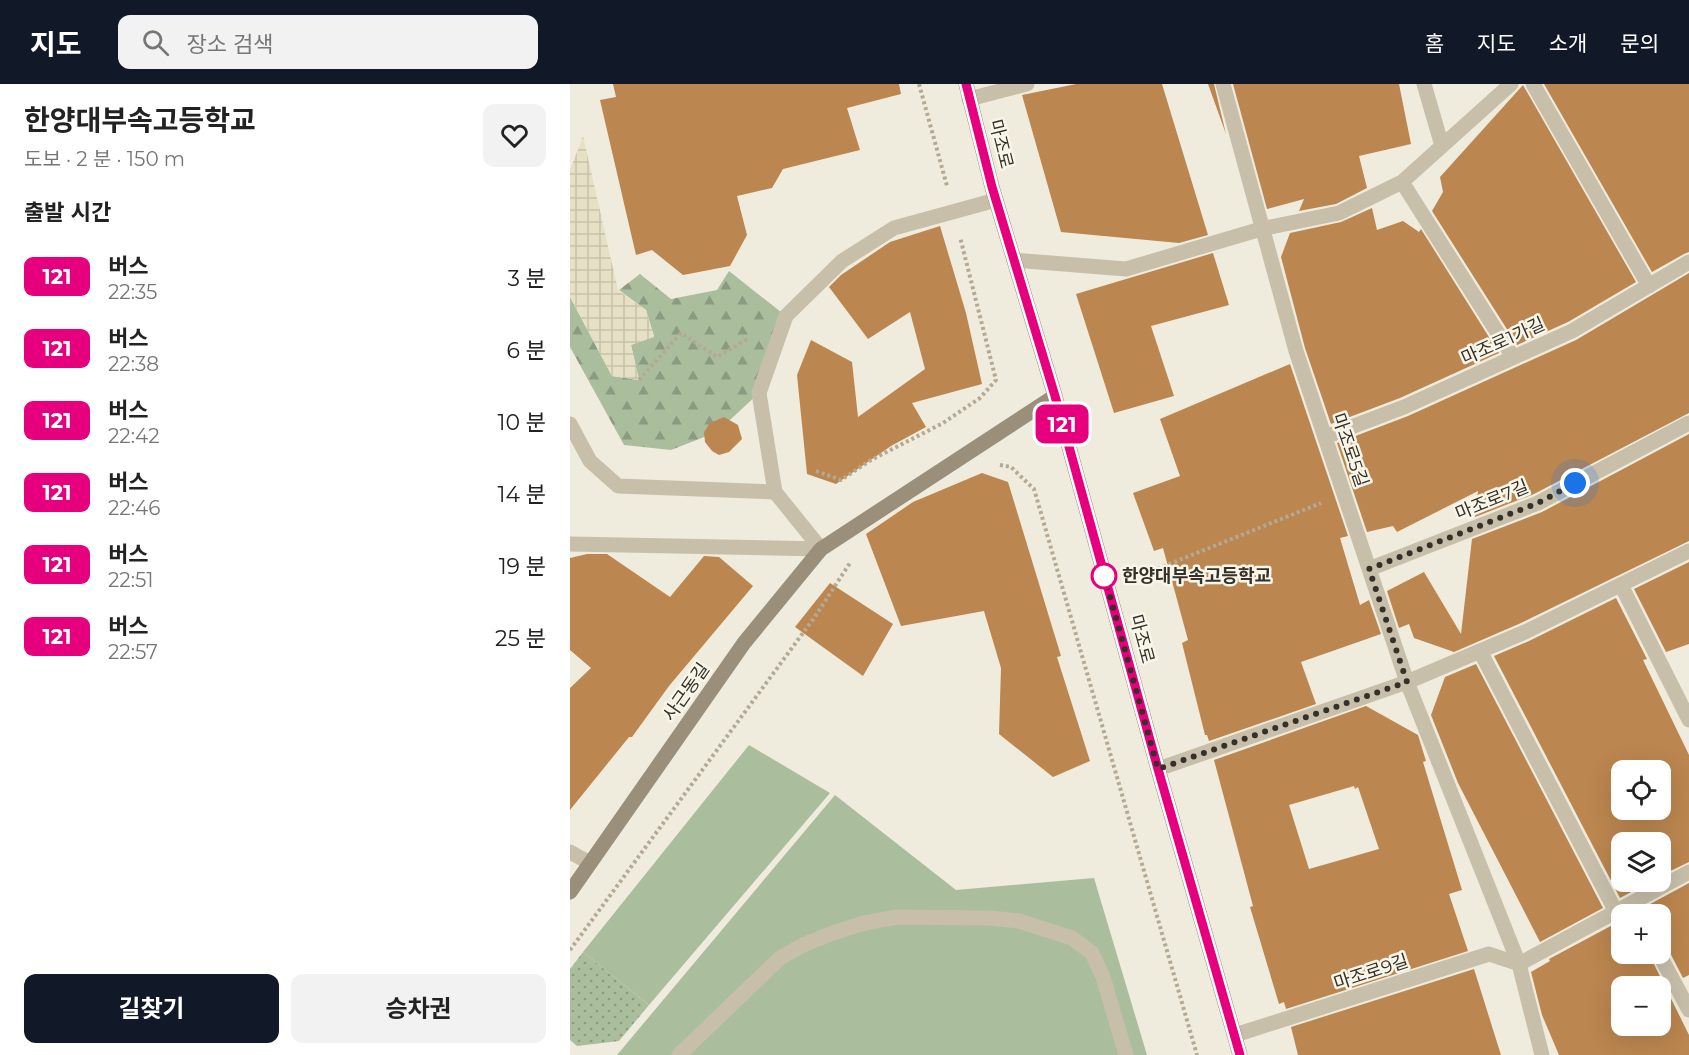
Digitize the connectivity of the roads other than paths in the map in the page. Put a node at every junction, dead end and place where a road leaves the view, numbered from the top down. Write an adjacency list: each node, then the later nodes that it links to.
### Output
1 (1027, 84): 6 (street, 마조로)
2 (1223, 84): 10 (street, 마조로5길)
3 (1424, 84): 7 (street)
4 (1510, 84): 7 (street)
5 (1533, 84): 13 (street)
6 (968, 91): 9 (main road, 마조로)
7 (1442, 146): 8 (street)
8 (1402, 182): 10 (street); 14 (street)
9 (996, 200): 11 (main road, 마조로); 19 (street)
10 (1261, 229): 11 (street); 18 (street, 마조로5길)
11 (1014, 260): 15 (main road, 마조로)
12 (1689, 262): 13 (street, 마조로1가길)
13 (1649, 286): 14 (street, 마조로1가길)
14 (1513, 357): 18 (street, 마조로1가길)
15 (1055, 396): 21 (main road, 사근동길); 28 (main road, 마조로)
16 (1689, 423): 23 (street, 마조로7길)
17 (570, 424): 19 (street)
18 (1325, 437): 23 (street, 마조로5길)
19 (775, 492): 21 (street)
20 (570, 544): 21 (street)
21 (821, 549): 30 (main road, 사근동길)
22 (1689, 551): 24 (street)
23 (1369, 569): 26 (street, 마조로5길)
24 (1621, 585): 25 (street); 27 (street)
25 (1480, 651): 26 (street); 33 (street)
26 (1407, 682): 28 (street); 36 (street)
27 (1689, 720)
28 (1158, 769): 39 (main road, 마조로)
29 (570, 852): 30 (street)
30 (590, 863): 32 (main road, 사근동길)
31 (1689, 872): 34 (street)
32 (570, 892)
33 (1612, 904)
34 (1643, 904)
35 (1611, 915): 36 (street)
36 (1519, 964): 39 (street, 마조로9길); 43 (street)
37 (1664, 964): 38 (street)
38 (1689, 1010)
39 (1235, 1035): 42 (main road, 마조로)
40 (679, 1055): 41 (street)
41 (1126, 1055)
42 (1240, 1055)
43 (1542, 1055)

